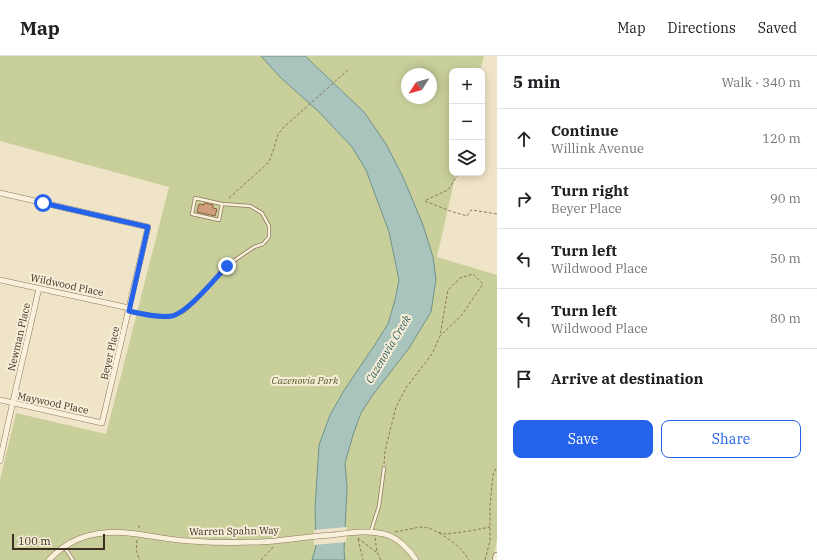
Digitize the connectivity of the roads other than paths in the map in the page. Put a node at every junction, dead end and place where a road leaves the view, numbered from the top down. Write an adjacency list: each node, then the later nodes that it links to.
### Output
1 (0, 193): 5 (street, Beyer Place)
2 (222, 204): 2 (lane); 5 (lane, Wildwood Place)
3 (0, 280): 4 (street, Wildwood Place)
4 (39, 288): 5 (street, Wildwood Place); 7 (street, Newman Place)
5 (129, 310): 8 (street, Beyer Place)
6 (0, 400): 7 (street, Maywood Place)
7 (12, 403): 8 (street, Maywood Place); 9 (street, Newman Place)
8 (102, 423)
9 (0, 461)
10 (384, 468): 11 (lane)
11 (371, 532): 12 (street, Warren Spahn Way); 16 (street, Warren Spahn Way)
12 (64, 547): 14 (street, Warren Spahn Way); 15 (lane)
13 (497, 556): 17 (street)
14 (49, 560)
15 (73, 560)
16 (416, 560)
17 (496, 560)

